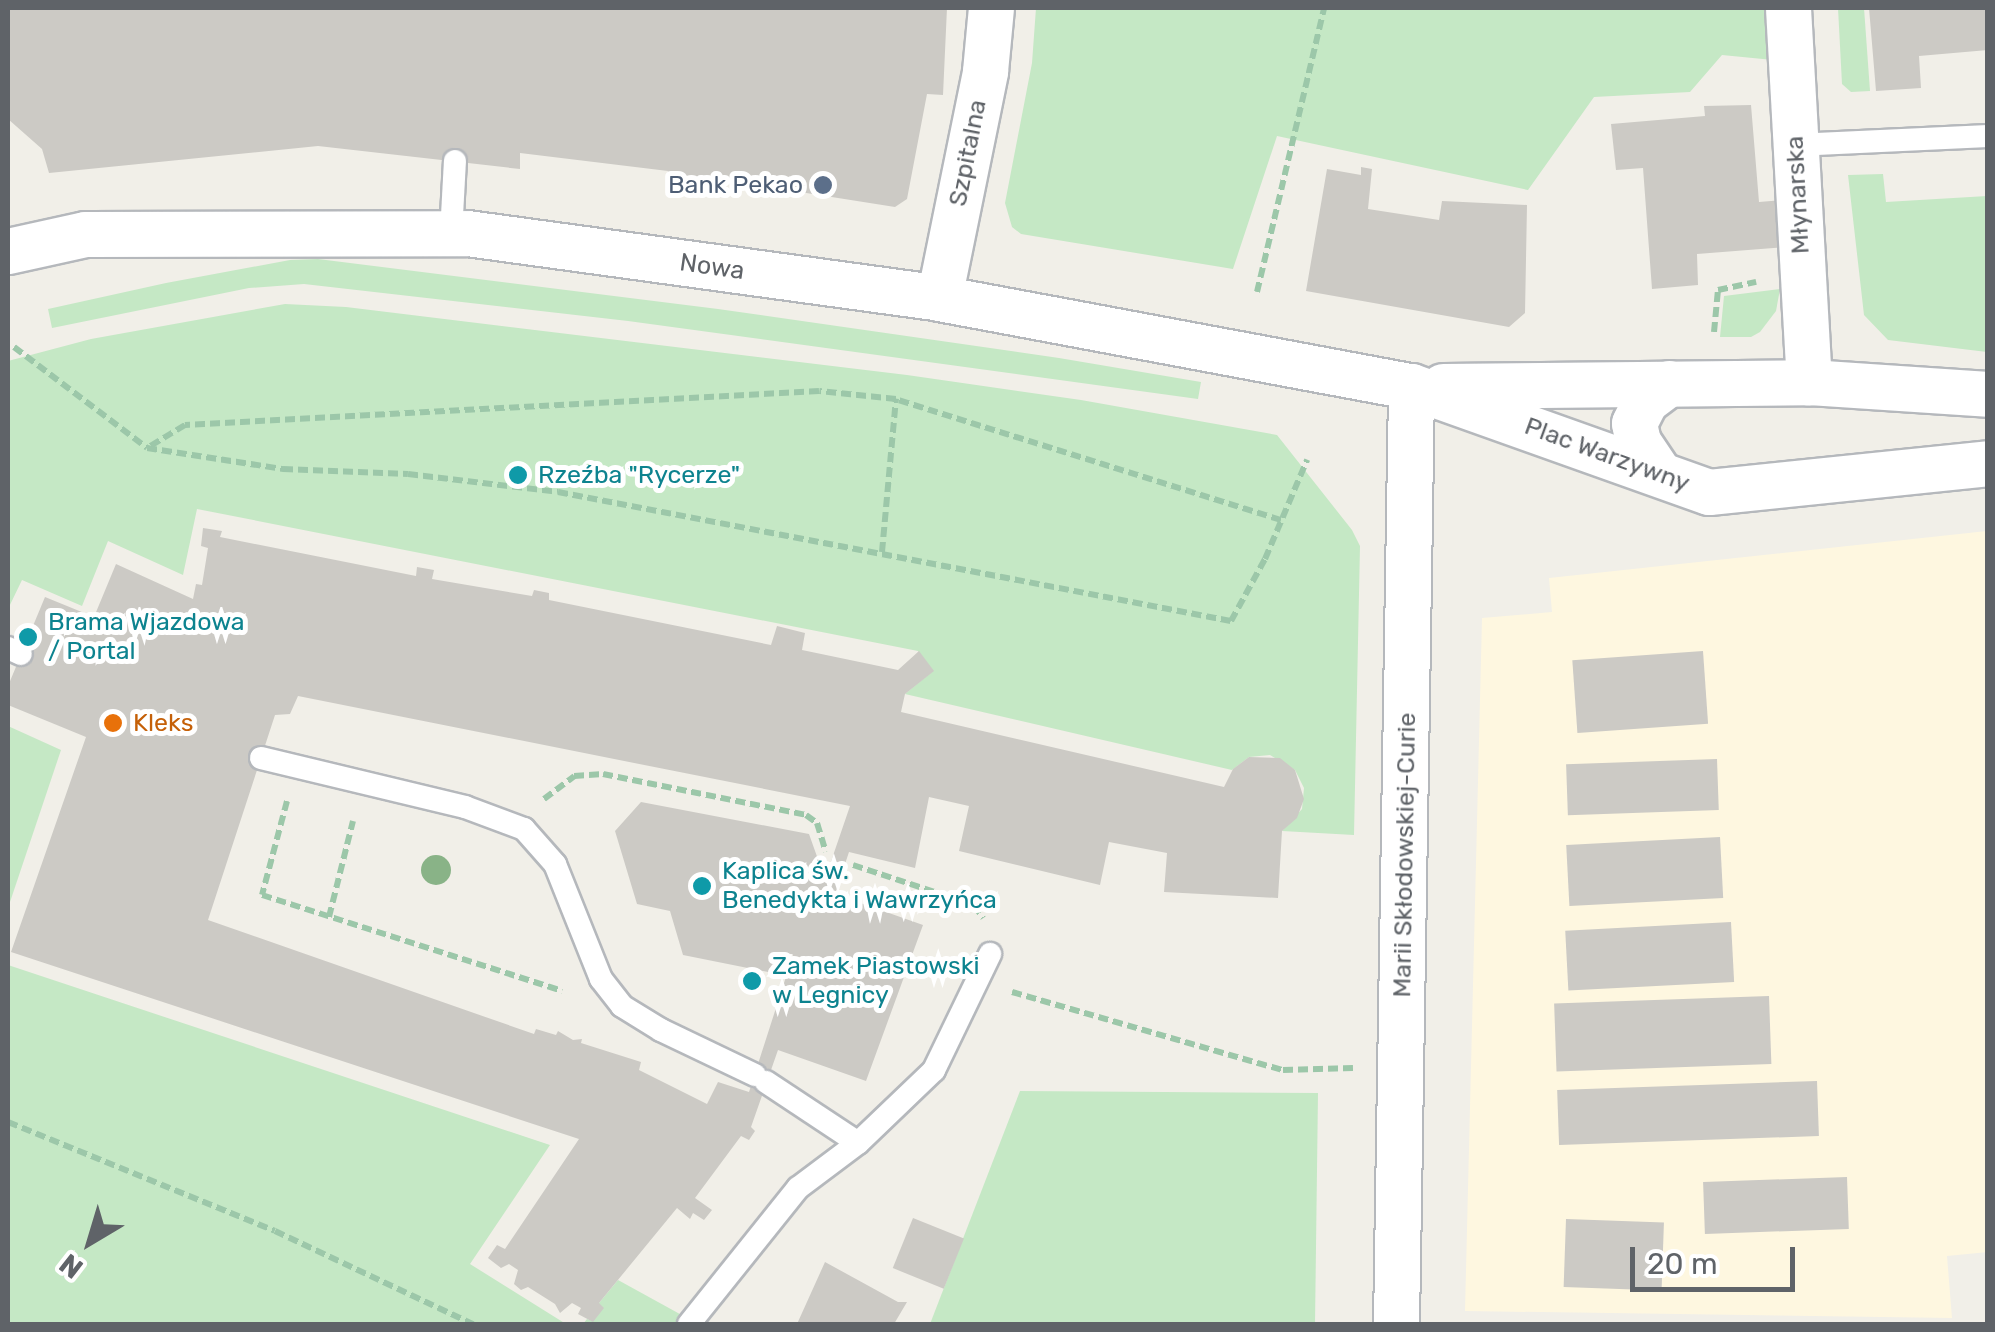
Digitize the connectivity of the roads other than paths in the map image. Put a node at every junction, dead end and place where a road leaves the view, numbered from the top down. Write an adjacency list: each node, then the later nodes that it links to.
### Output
1 (991, 8): 8 (street, Szpitalna)
2 (1788, 8): 4 (street, Młynarska)
3 (1988, 136): 4 (lane)
4 (1795, 144): 9 (street, Młynarska)
5 (455, 161): 6 (lane)
6 (451, 234): 7 (street, Nowa); 8 (street, Nowa)
7 (8, 251)
8 (939, 298): 11 (street, Nowa)
9 (1809, 382): 10 (street); 12 (street)
10 (1669, 383): 11 (street); 14 (street)
11 (1410, 386): 14 (street, Plac Warzywny); 19 (street, Marii Skłodowskiej-Curie)
12 (1988, 394)
13 (1988, 463): 14 (street, Plac Warzywny)
14 (1660, 473)
15 (261, 758): 17 (lane)
16 (990, 954): 17 (lane)
17 (858, 1143): 18 (lane)
18 (689, 1324)
19 (1396, 1324)

